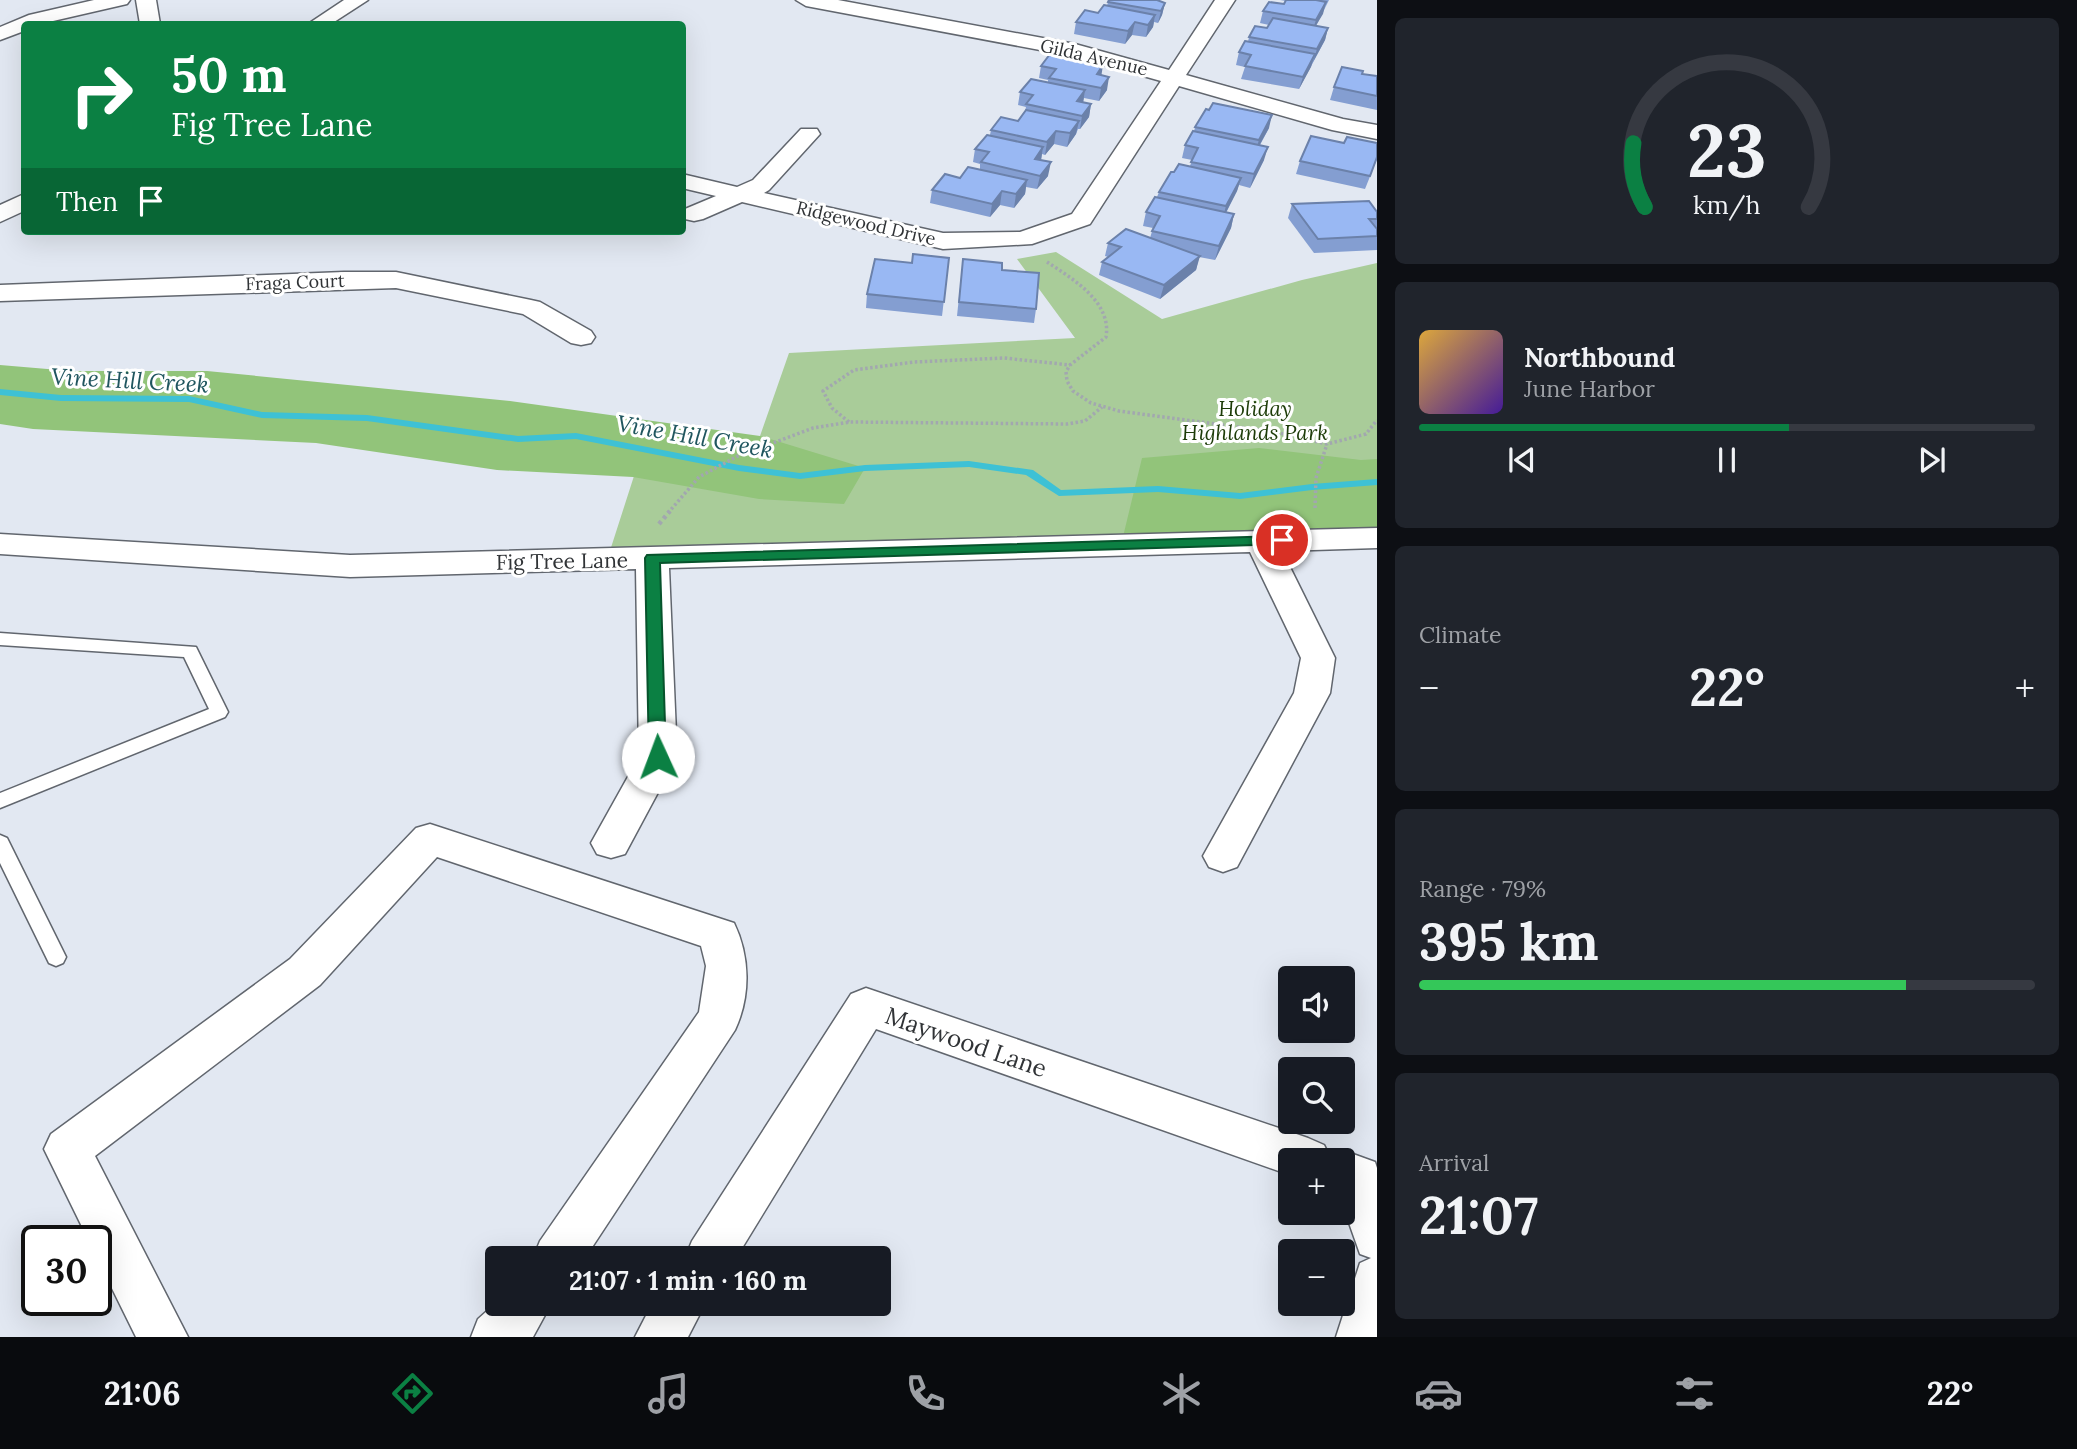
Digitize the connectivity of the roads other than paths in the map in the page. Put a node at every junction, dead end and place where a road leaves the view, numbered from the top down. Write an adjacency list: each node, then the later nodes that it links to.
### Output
1 (120, 0): 6 (street)
2 (146, 0): 7 (street)
3 (358, 0): 8 (street)
4 (806, 0): 11 (street, Gilda Avenue)
5 (1225, 0): 11 (street, Ridgewood Drive)
6 (31, 21)
7 (150, 21)
8 (323, 21)
9 (21, 25): 10 (street)
10 (0, 34)
11 (1176, 77): 12 (street, Gilda Avenue); 15 (street, Ridgewood Drive)
12 (1377, 132)
13 (809, 134): 15 (street)
14 (686, 182): 15 (street, Ridgewood Drive)
15 (740, 194): 17 (street)
16 (21, 203): 18 (street)
17 (694, 214)
18 (0, 215)
19 (0, 293): 20 (street, Fraga Court)
20 (580, 337)
21 (1377, 538): 22 (street, Fig Tree Lane)
22 (1261, 541): 24 (street, Fig Tree Lane); 29 (street)
23 (0, 544): 24 (street, Fig Tree Lane)
24 (652, 558): 27 (street)
25 (0, 639): 26 (lane)
26 (0, 801)
27 (611, 843)
28 (0, 844): 30 (lane)
29 (1223, 856)
30 (57, 957)
31 (1278, 1150): 35 (street, Maywood Lane)
32 (1355, 1177): 33 (street)
33 (1377, 1237)
34 (565, 1246): 39 (street)
35 (717, 1246)
36 (1377, 1280): 42 (street)
37 (518, 1316): 40 (street)
38 (673, 1316): 41 (street)
39 (163, 1337)
40 (496, 1337)
41 (660, 1337)
42 (1361, 1337)

